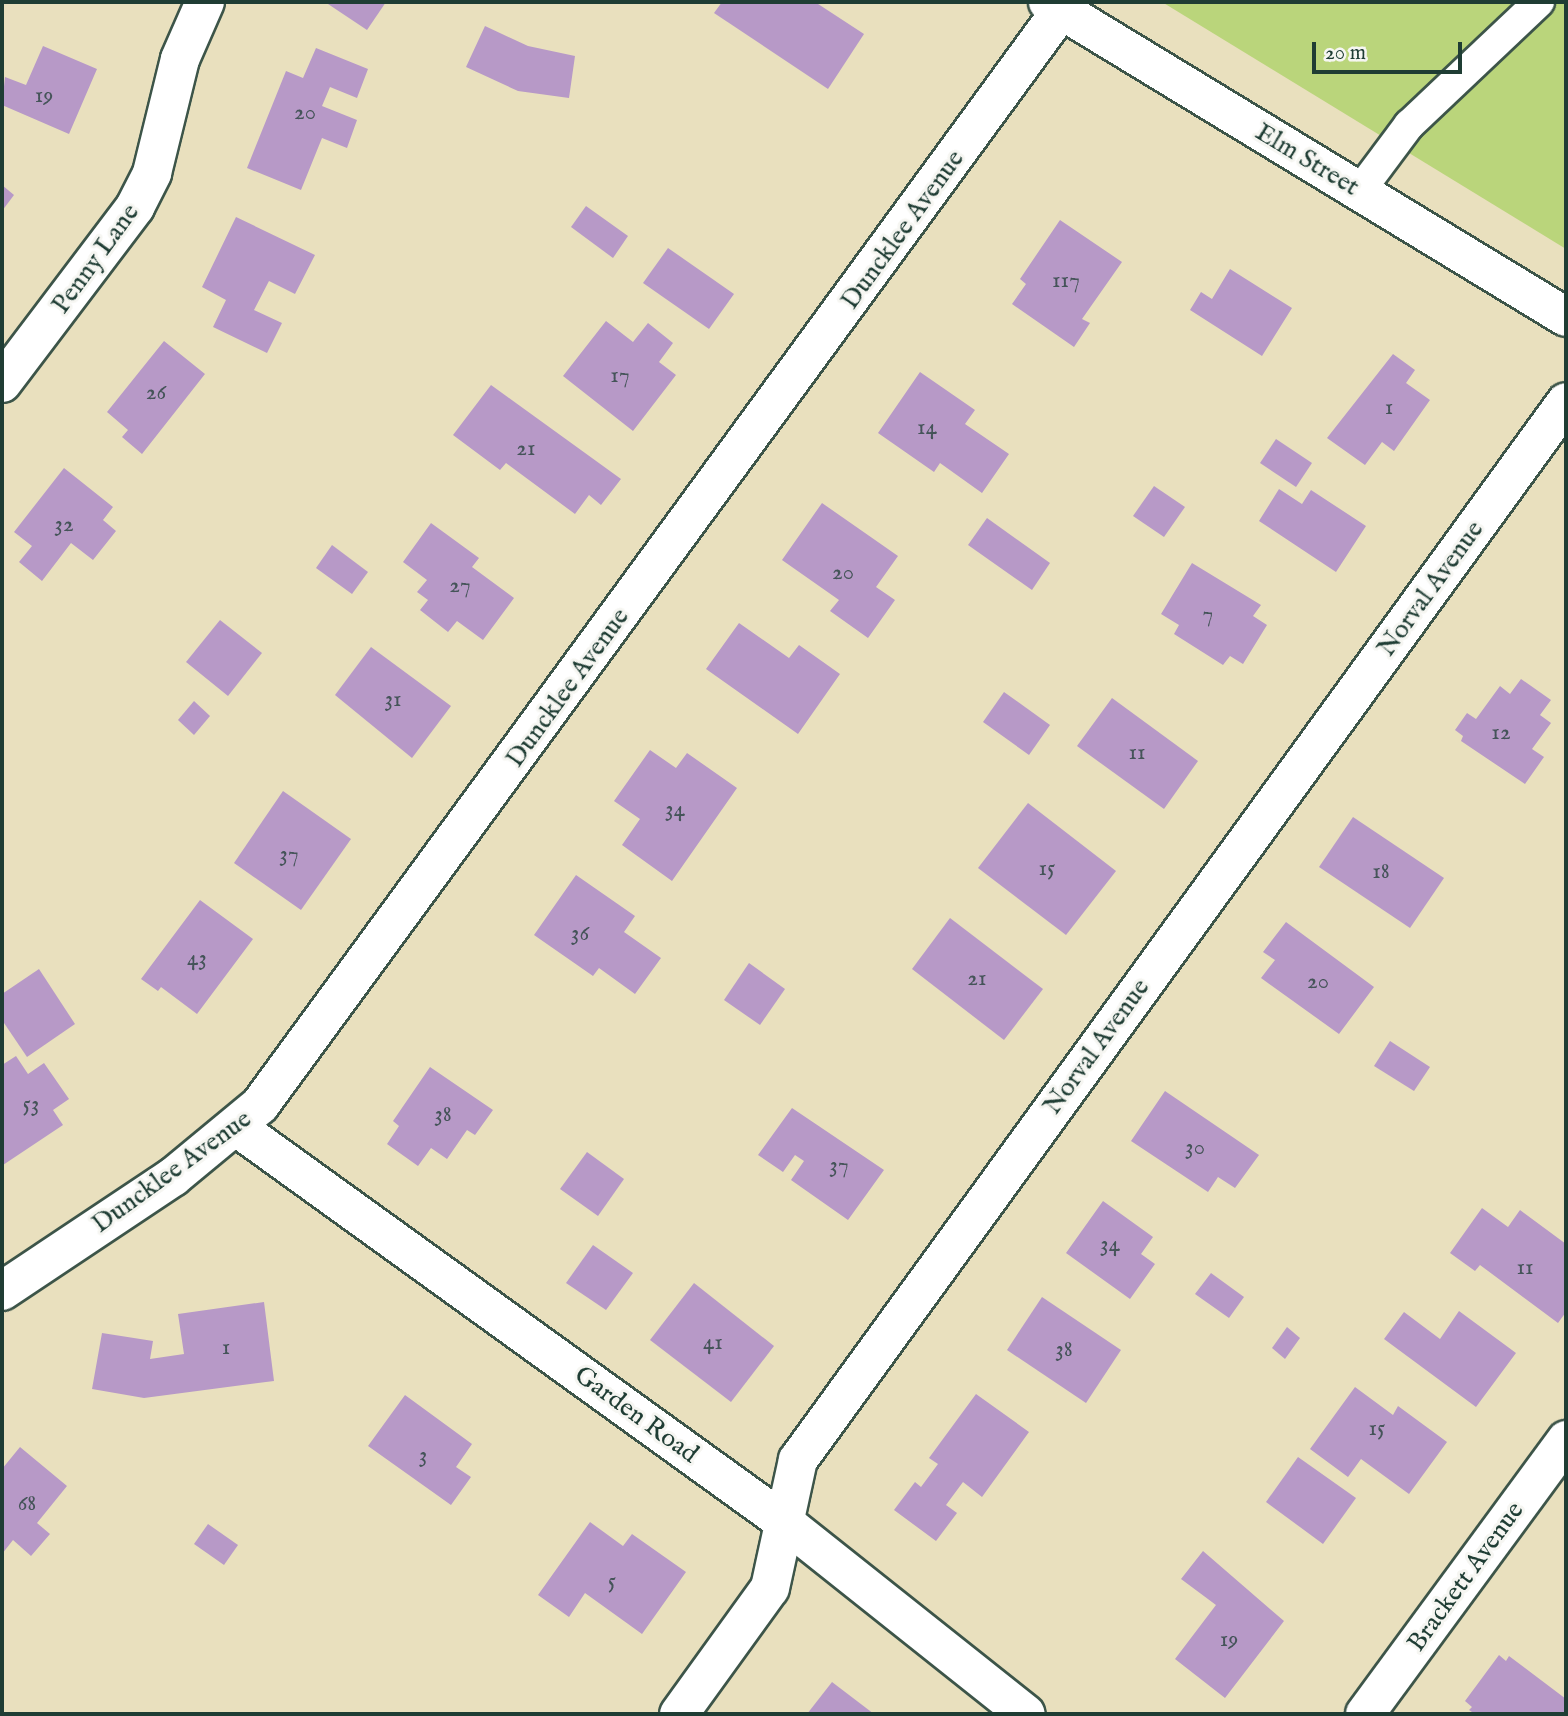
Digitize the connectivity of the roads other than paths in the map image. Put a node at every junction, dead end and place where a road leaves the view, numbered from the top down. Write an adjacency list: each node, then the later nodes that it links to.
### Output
1 (205, 2): 6 (street, Penny Lane)
2 (1539, 2): 4 (lane)
3 (1054, 6): 4 (street, Elm Street); 8 (street, Duncklee Avenue)
4 (1359, 192): 5 (street, Elm Street)
5 (1566, 317)
6 (2, 383)
7 (1566, 402): 11 (street, Norval Avenue)
8 (238, 1128): 9 (street, Duncklee Avenue); 11 (street, Garden Road)
9 (2, 1291)
10 (1566, 1440): 14 (street, Brackett Avenue)
11 (783, 1521): 12 (street, Norval Avenue); 13 (street, Garden Road)
12 (679, 1714)
13 (1026, 1714)
14 (1365, 1714)

